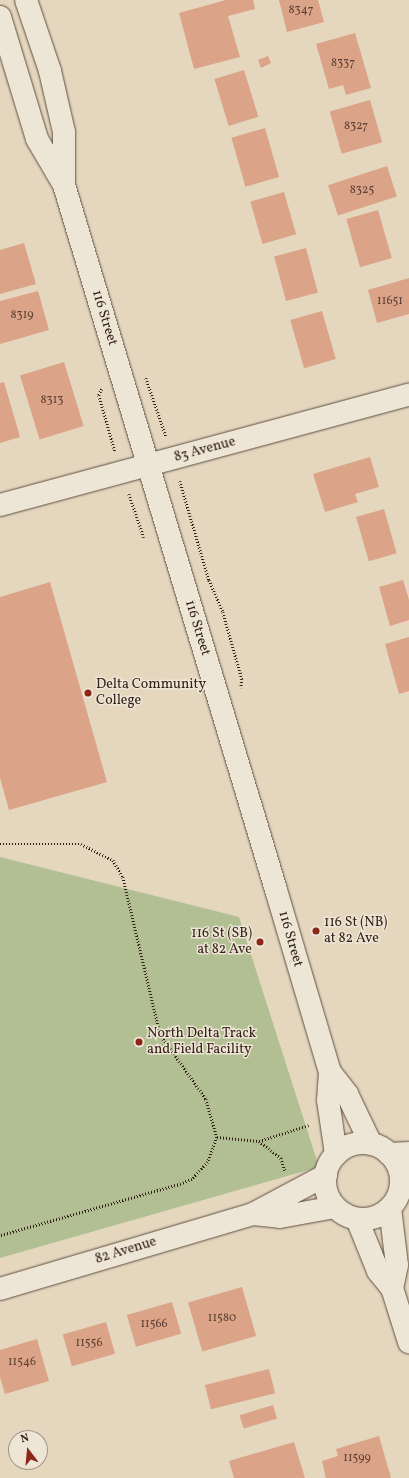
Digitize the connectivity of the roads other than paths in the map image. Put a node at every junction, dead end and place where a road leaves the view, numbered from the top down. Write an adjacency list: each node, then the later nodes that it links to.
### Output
1 (26, 0): 3 (street, 116 Street)
2 (0, 17): 3 (street, 116 Street)
3 (64, 185): 5 (street, 116 Street)
4 (409, 395): 5 (street, 83 Avenue)
5 (148, 466): 6 (street, 83 Avenue); 7 (street, 116 Street)
6 (0, 505)
7 (330, 1072): 8 (street, 116 Street); 9 (street, 116 Street)
8 (371, 1144): 9 (street); 10 (street)
9 (336, 1154): 11 (street)
10 (399, 1154): 12 (street)
11 (326, 1175): 13 (street); 15 (street, 82 Avenue)
12 (405, 1183): 14 (street)
13 (335, 1207): 15 (street, 82 Avenue); 16 (street)
14 (390, 1208): 16 (street); 17 (street)
15 (252, 1214): 18 (street, 82 Avenue)
16 (356, 1219): 17 (street)
17 (392, 1288): 19 (street)
18 (0, 1289)
19 (409, 1342)

